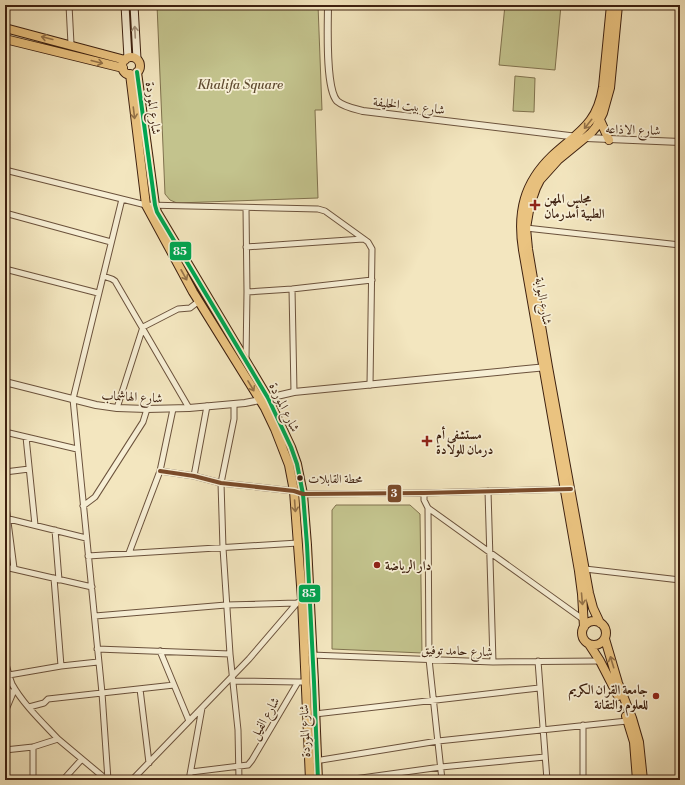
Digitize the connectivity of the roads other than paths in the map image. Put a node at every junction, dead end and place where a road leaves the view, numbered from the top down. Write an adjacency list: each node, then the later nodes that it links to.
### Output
1 (69, 5): 9 (street)
2 (125, 5): 12 (main road)
3 (134, 5): 13 (main road, one-way to 3)
4 (328, 5): 17 (street, شارع بيت الخليفة)
5 (611, 5): 17 (main road, شارع البوابة, one-way to 17)
6 (618, 5): 16 (main road, شارع البوابة)
7 (5, 28): 9 (main road, one-way to 7)
8 (5, 39): 11 (main road)
9 (71, 44): 10 (main road)
10 (81, 47): 11 (main road); 12 (main road)
11 (78, 57): 14 (main road, one-way to 14)
12 (127, 59): 13 (main road); 14 (main road)
13 (137, 59): 15 (main road)
14 (123, 68): 15 (main road)
15 (134, 73): 23 (main road, شارع الموردة, one-way to 23); 24 (main road, شارع الموردة)
16 (600, 120): 18 (main road, شارع البوابة); 19 (main road)
17 (576, 137): 18 (street, شارع بيت الخليفة); 43 (main road, شارع البوابة)
18 (586, 138): 19 (street, شارع الاذاعه); 27 (main road, شارع البوابة)
19 (609, 140): 20 (street, شارع الاذاعه)
20 (680, 142)
21 (5, 170): 22 (street)
22 (122, 199): 23 (street); 29 (street)
23 (146, 205): 24 (street); 37 (main road, شارع الموردة, one-way to 37)
24 (155, 205): 25 (street); 35 (main road, شارع الموردة)
25 (246, 208): 28 (street); 31 (street)
26 (5, 213): 29 (street)
27 (526, 228): 30 (street); 43 (main road, شارع البوابة)
28 (364, 238): 31 (street); 34 (street)
29 (111, 242): 33 (street)
30 (680, 245)
31 (246, 247): 38 (street)
32 (5, 269): 39 (street)
33 (103, 276): 39 (street); 41 (street)
34 (372, 280): 36 (street); 45 (street)
35 (201, 286): 37 (main road); 42 (main road, شارع الموردة)
36 (292, 289): 38 (street); 46 (street)
37 (193, 292): 40 (main road, شارع الموردة)
38 (247, 292): 42 (street)
39 (98, 293): 47 (street)
40 (199, 301): 41 (street); 48 (main road, شارع الموردة, one-way to 48)
41 (143, 327): 51 (street); 52 (street)
42 (246, 361): 48 (main road, شارع الموردة)
43 (546, 367): 45 (street, شارع الهاشماب); 63 (main road, شارع البوابة)
44 (5, 382): 47 (street, شارع الهاشماب)
45 (370, 385): 46 (street, شارع الهاشماب)
46 (294, 392): 48 (street, شارع الهاشماب)
47 (73, 399): 51 (street, شارع الهاشماب); 57 (street)
48 (264, 399): 49 (street, شارع الهاشماب); 65 (main road, شارع الموردة)
49 (234, 404): 50 (street, شارع الهاشماب); 62 (street)
50 (207, 406): 52 (street, شارع الهاشماب); 61 (street)
51 (117, 408): 53 (street, شارع الهاشماب)
52 (190, 408): 54 (street, شارع الهاشماب)
53 (147, 409): 54 (street, شارع الهاشماب); 68 (street)
54 (173, 409): 59 (street)
55 (5, 432): 56 (street)
56 (26, 437): 57 (street); 58 (street)
57 (77, 449): 68 (street)
58 (29, 469): 60 (street); 71 (street)
59 (160, 471): 61 (street); 76 (street)
60 (5, 472)
61 (194, 476): 62 (street)
62 (221, 483): 65 (street); 75 (street)
63 (568, 489): 64 (street); 81 (main road, شارع البوابة); 89 (main road, شارع البوابة, one-way to 89)
64 (488, 491): 66 (street); 77 (street)
65 (298, 492): 66 (street); 74 (main road, شارع الموردة, one-way to 74); 85 (main road, شارع الموردة)
66 (424, 493): 69 (street)
67 (5, 499): 70 (street)
68 (83, 506): 73 (street)
69 (428, 508): 77 (street); 97 (street)
70 (6, 518): 71 (street); 80 (street)
71 (35, 525): 72 (street)
72 (55, 530): 73 (street); 82 (street)
73 (86, 538): 78 (street)
74 (298, 543): 75 (street); 85 (main road, شارع الموردة)
75 (222, 548): 76 (street); 86 (street)
76 (129, 553): 78 (street)
77 (490, 553): 89 (street); 101 (street)
78 (88, 556): 84 (street)
79 (5, 567): 80 (street)
80 (14, 568): 82 (street)
81 (585, 569): 83 (street); 88 (main road, شارع البوابة)
82 (56, 579): 84 (street); 102 (street)
83 (680, 580)
84 (92, 587): 87 (street)
85 (303, 600): 86 (street); 95 (main road, شارع الموردة); 104 (street)
86 (226, 605): 87 (street); 94 (street)
87 (95, 616): 92 (street)
88 (600, 623): 89 (main road); 90 (main road)
89 (584, 624): 91 (main road)
90 (605, 639): 91 (main road); 146 (main road, one-way to 90)
91 (589, 644): 99 (main road)
92 (97, 649): 93 (street); 100 (street)
93 (160, 651): 94 (street); 107 (street)
94 (230, 654): 104 (street)
95 (309, 655): 97 (street, شارع حامد توفيق); 106 (main road, شارع الموردة); 117 (main road, شارع الموردة)
96 (5, 660): 103 (street)
97 (429, 660): 101 (street, شارع حامد توفيق); 113 (street)
98 (538, 661): 99 (street, شارع حامد توفيق); 101 (street, شارع حامد توفيق); 108 (street)
99 (600, 661): 119 (main road)
100 (98, 662): 102 (street); 112 (street)
101 (493, 662)
102 (61, 666): 103 (street)
103 (9, 675): 111 (street)
104 (233, 678): 105 (street); 115 (street); 130 (street)
105 (298, 682): 106 (street); 130 (street, شارع الفيل)
106 (306, 682): 128 (main road, شارع الموردة)
107 (174, 685): 110 (street); 118 (street)
108 (539, 688): 113 (street); 121 (street)
109 (5, 689): 111 (street)
110 (140, 689): 112 (street); 129 (street)
111 (14, 690): 114 (street); 116 (street)
112 (102, 693): 114 (street); 135 (street)
113 (434, 700): 117 (street); 123 (street)
114 (29, 707): 122 (street)
115 (202, 708): 118 (street); 132 (street)
116 (5, 712)
117 (315, 714): 128 (main road, شارع الموردة)
118 (189, 720): 129 (street)
119 (627, 721): 120 (street); 145 (main road)
120 (583, 725): 121 (street); 144 (street)
121 (543, 730): 123 (street); 126 (street)
122 (58, 739): 124 (street); 127 (street)
123 (438, 741): 128 (street); 131 (street)
124 (33, 747): 125 (street); 133 (street)
125 (5, 750)
126 (545, 757): 131 (street); 143 (street)
127 (82, 759): 134 (street); 135 (street)
128 (313, 761): 139 (main road, شارع الموردة); 140 (main road, شارع الموردة)
129 (149, 763): 136 (street)
130 (239, 766): 132 (street); 138 (street)
131 (441, 767): 141 (street); 142 (street)
132 (191, 772): 137 (street)
133 (33, 780)
134 (63, 780)
135 (108, 780)
136 (132, 780)
137 (189, 780)
138 (239, 780)
139 (310, 780)
140 (318, 780)
141 (347, 780)
142 (442, 780)
143 (547, 780)
144 (583, 780)
145 (637, 780)
146 (643, 780)

